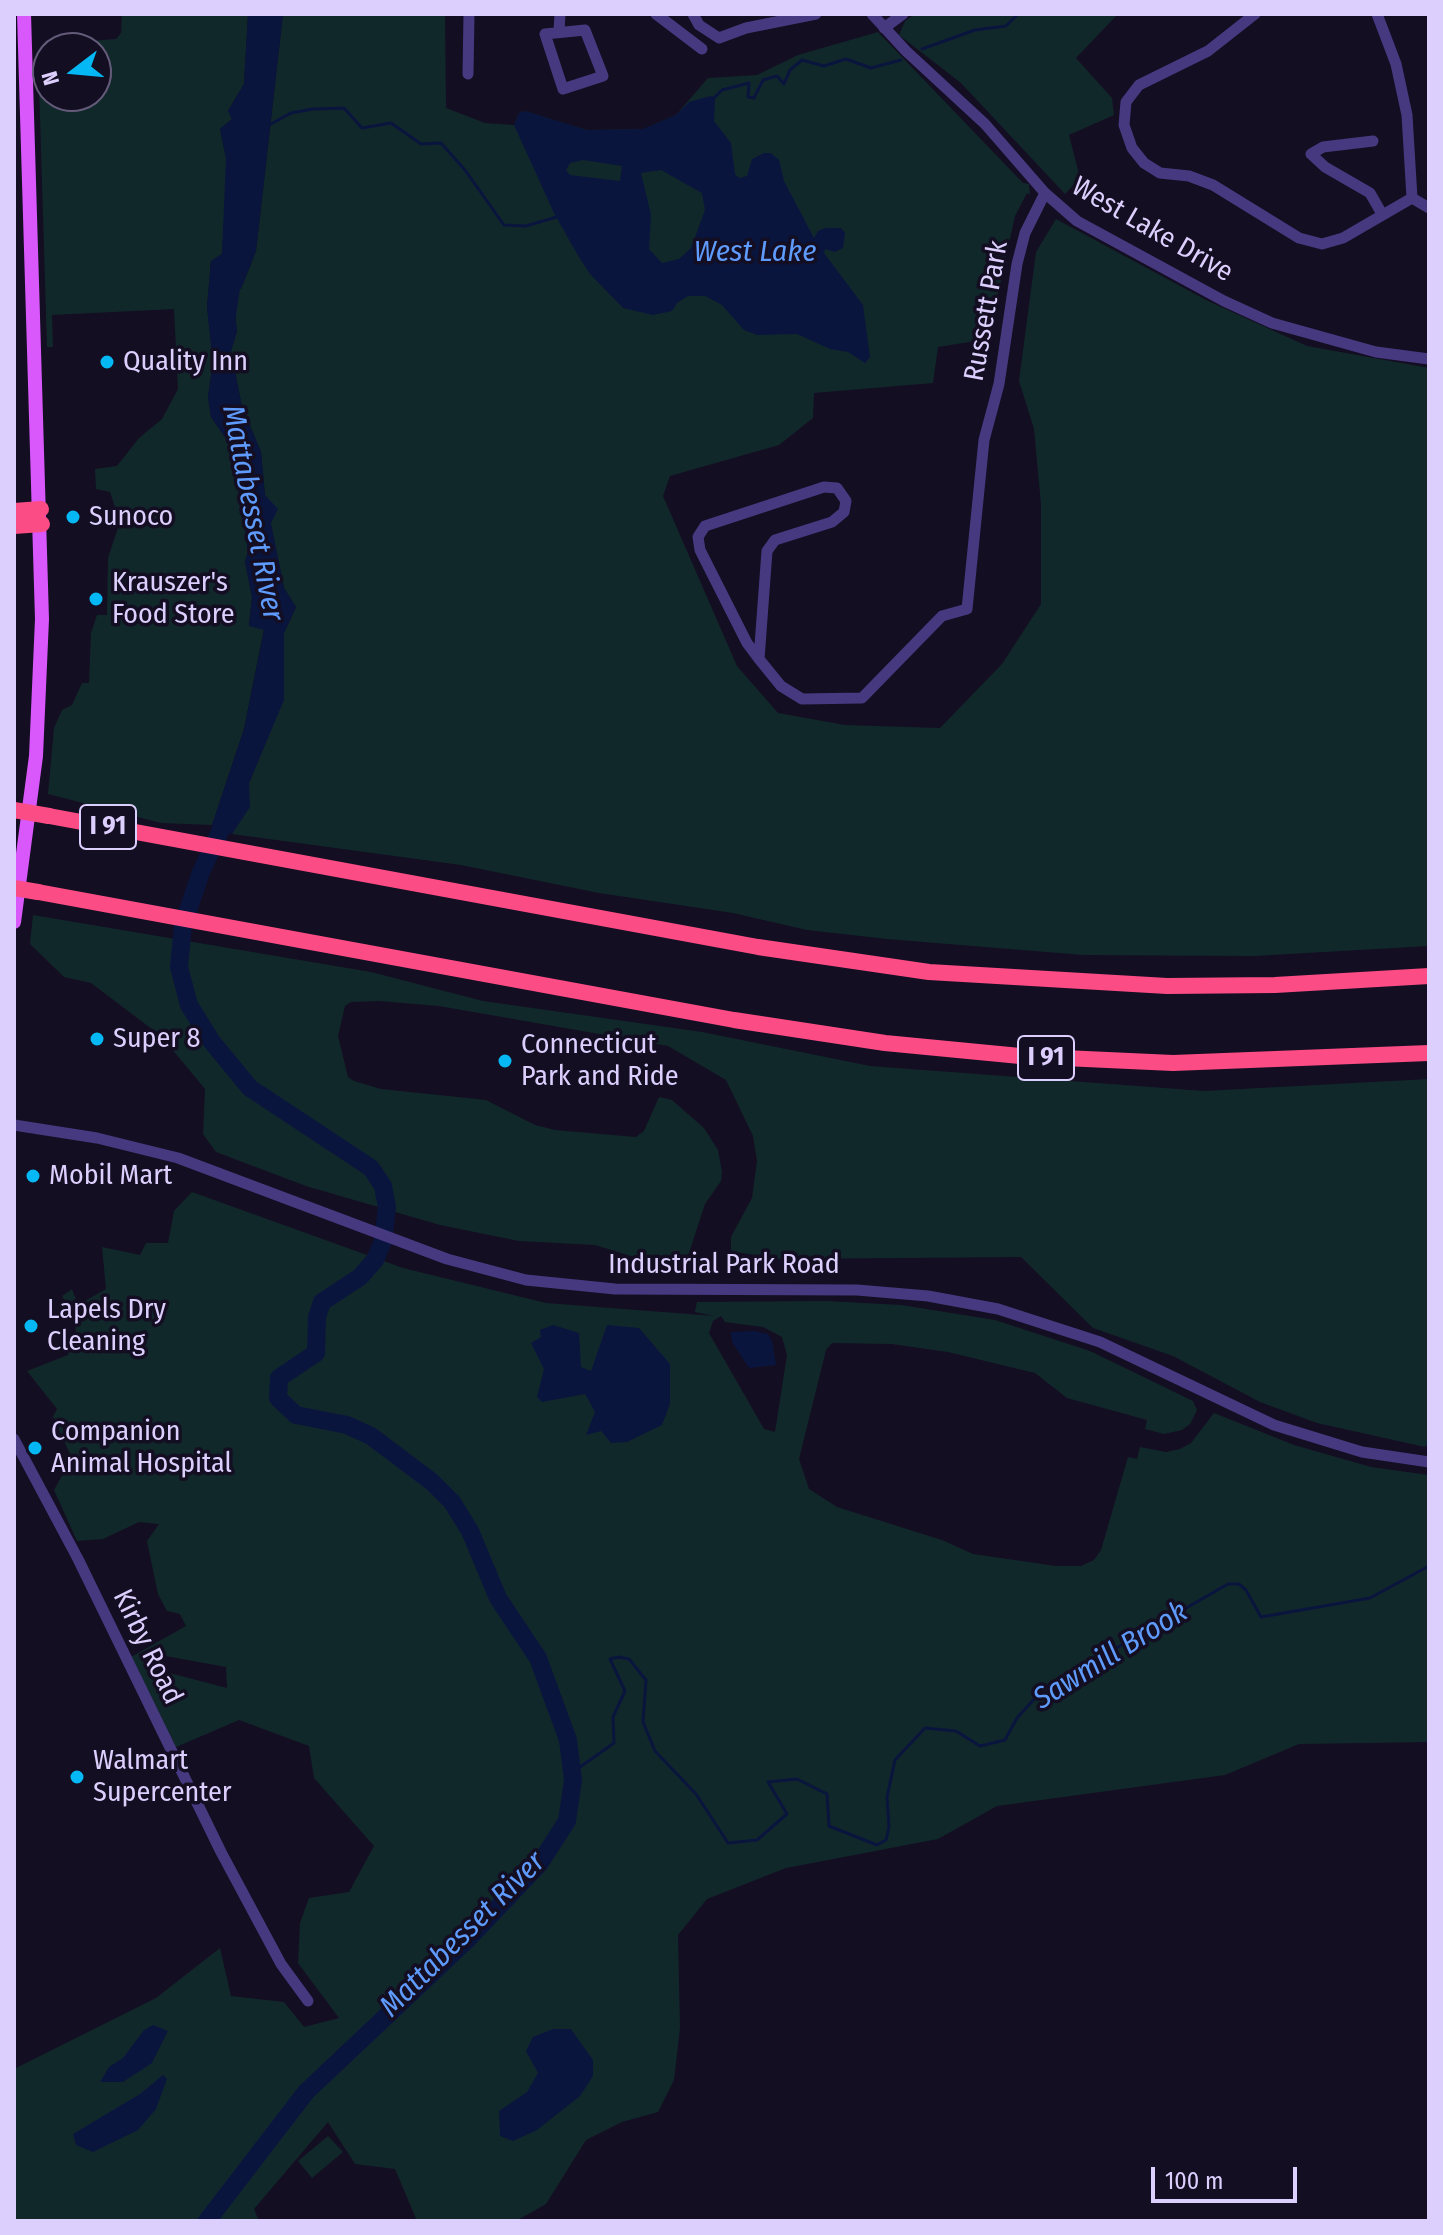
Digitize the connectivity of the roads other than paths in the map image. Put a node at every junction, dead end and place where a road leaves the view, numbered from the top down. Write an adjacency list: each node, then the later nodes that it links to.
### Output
1 (24, 14): 22 (main road)
2 (469, 14): 14 (street)
3 (560, 14): 12 (street)
4 (656, 14): 13 (street)
5 (693, 14): 6 (street)
6 (816, 14)
7 (872, 14): 11 (street, West Lake Drive)
8 (903, 14): 11 (street)
9 (1255, 14): 19 (street)
10 (1377, 14): 17 (street)
11 (884, 28): 16 (street, West Lake Drive)
12 (559, 31): 12 (street)
13 (702, 49)
14 (468, 74)
15 (1373, 141): 19 (street)
16 (1045, 193): 20 (street, West Lake Drive); 24 (street, Russett Park)
17 (1412, 198): 18 (street); 19 (street)
18 (1429, 208)
19 (1382, 214)
20 (1429, 359)
21 (14, 511): 22 (highway)
22 (42, 517): 23 (highway); 27 (main road)
23 (14, 526)
24 (759, 659): 24 (street)
25 (14, 810): 28 (highway, I 91, bridge)
26 (14, 888): 29 (highway, I 91, bridge)
27 (14, 922)
28 (1429, 976)
29 (1429, 1053)
30 (14, 1125): 32 (street, Industrial Park Road)
31 (14, 1439): 33 (street, Kirby Road)
32 (1429, 1462)
33 (308, 2001)

